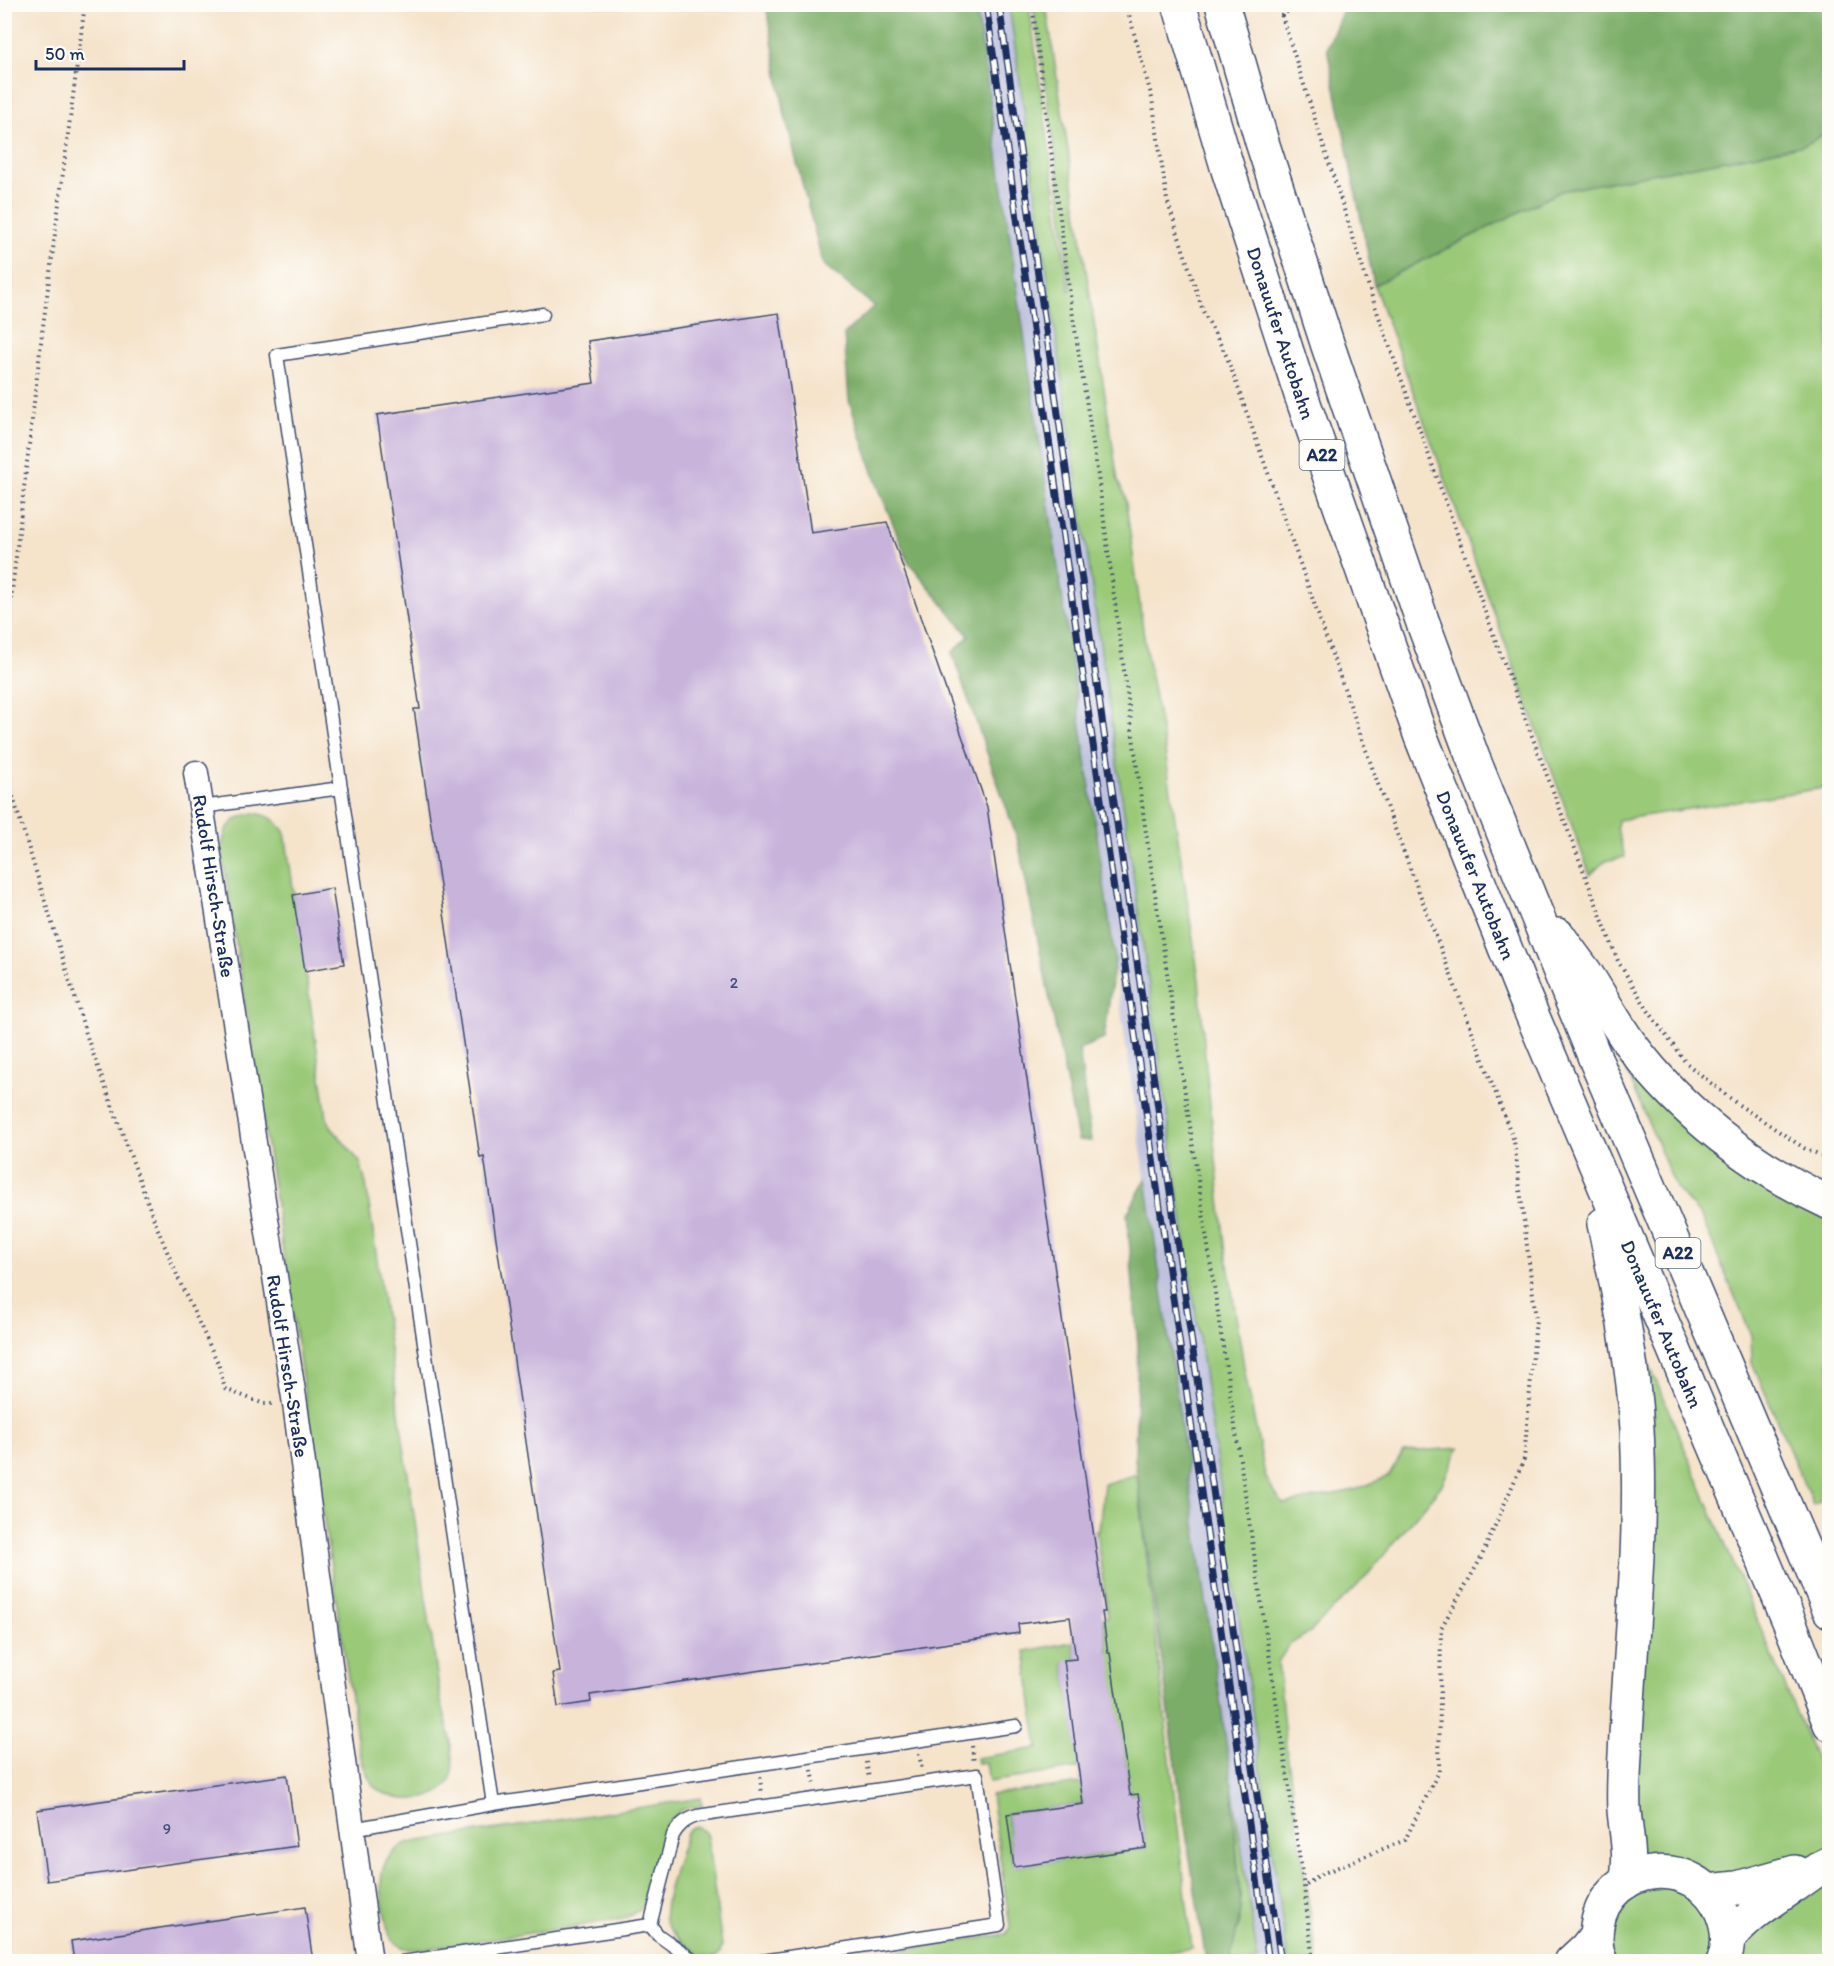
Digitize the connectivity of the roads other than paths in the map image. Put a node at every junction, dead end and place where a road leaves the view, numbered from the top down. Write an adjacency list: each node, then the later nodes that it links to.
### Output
1 (1179, 4): 8 (main road, Donauufer Autobahn / A22)
2 (1222, 4): 7 (main road, Donauufer Autobahn / A22)
3 (543, 314): 5 (lane)
4 (196, 772): 6 (street, Rudolf Hirsch-Straße)
5 (341, 788): 6 (lane); 13 (lane)
6 (202, 807): 14 (street, Rudolf Hirsch-Straße)
7 (1528, 894): 9 (main road); 10 (main road, Donauufer Autobahn / A22)
8 (1589, 1151): 11 (main road, Donauufer Autobahn / A22); 16 (main road)
9 (1830, 1203)
10 (1830, 1611)
11 (1830, 1724)
12 (1016, 1726): 13 (lane)
13 (493, 1804): 14 (lane)
14 (352, 1829): 21 (street, Rudolf Hirsch-Straße)
15 (1824, 1866): 17 (main road); 20 (main road)
16 (1626, 1881): 17 (main road); 19 (main road)
17 (1708, 1891): 20 (main road)
18 (650, 1925): 22 (lane); 23 (lane); 24 (lane)
19 (1598, 1948): 25 (main road)
20 (1725, 1950)
21 (370, 1962)
22 (402, 1962)
23 (696, 1962)
24 (755, 1962)
25 (1571, 1962)

